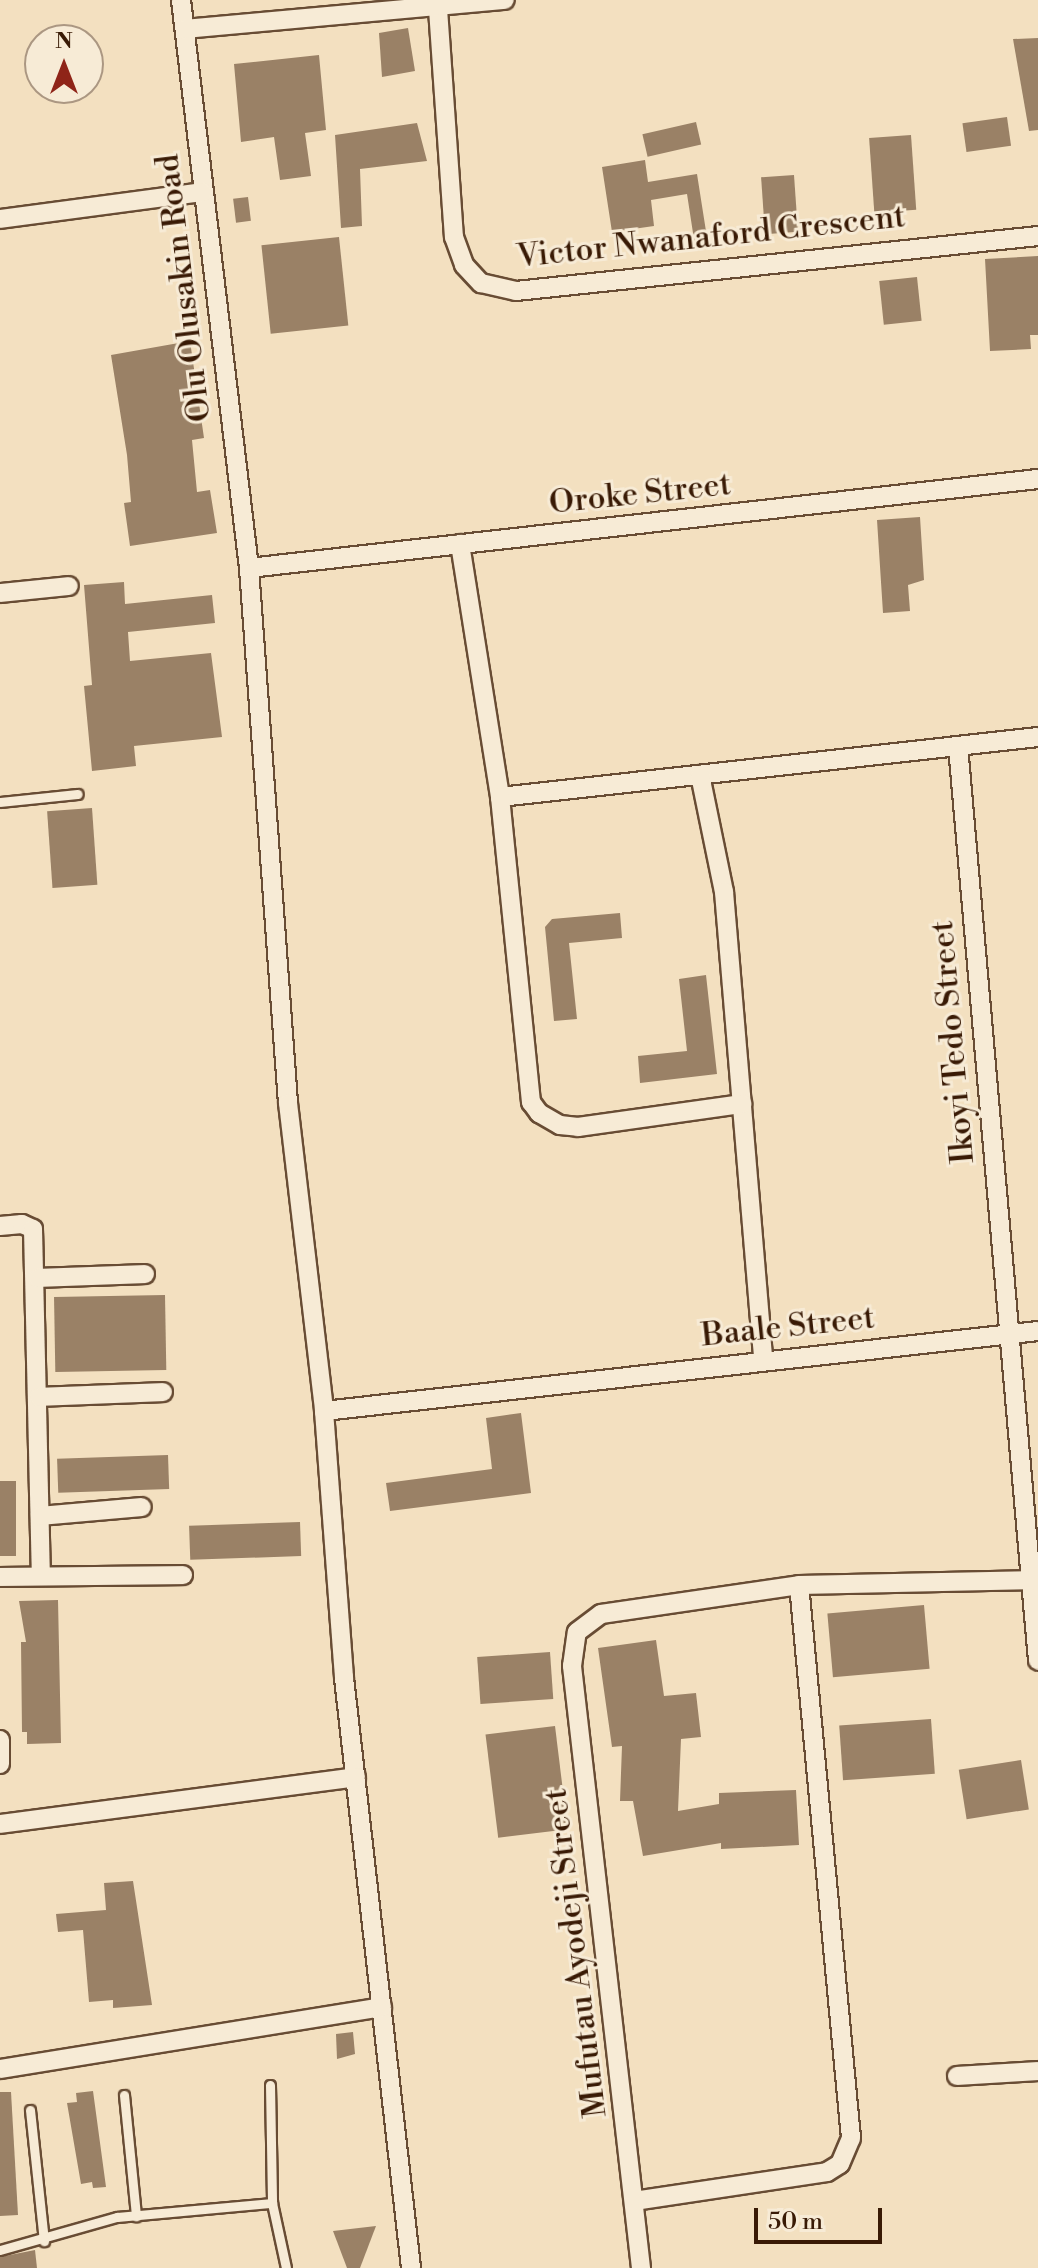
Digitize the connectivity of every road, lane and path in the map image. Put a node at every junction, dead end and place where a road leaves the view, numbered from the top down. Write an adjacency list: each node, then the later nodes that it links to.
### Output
1 (181, 0): 4 (street, Olu Olusakin Road)
2 (505, 0): 3 (street)
3 (438, 9): 4 (street); 7 (street, Victor Nwanaford Crescent)
4 (185, 29): 5 (street, Olu Olusakin Road)
5 (202, 192): 6 (street); 10 (street, Olu Olusakin Road)
6 (0, 219)
7 (1038, 236)
8 (1038, 479): 9 (street, Oroke Street)
9 (460, 544): 10 (street, Oroke Street); 17 (street)
10 (249, 568): 28 (street, Olu Olusakin Road)
11 (69, 586): 12 (street)
12 (0, 593)
13 (1038, 737): 14 (street)
14 (958, 746): 15 (street); 24 (street, Ikoyi Tedo Street)
15 (700, 775): 17 (street); 19 (street)
16 (78, 794): 18 (lane)
17 (500, 797): 19 (street)
18 (0, 802)
19 (742, 1104): 25 (street)
20 (0, 1226): 22 (street)
21 (145, 1274): 22 (street)
22 (38, 1278): 27 (street)
23 (1038, 1331): 24 (street, Baale Street)
24 (1008, 1333): 25 (street, Baale Street); 34 (street, Ikoyi Tedo Street)
25 (763, 1359): 28 (street, Baale Street)
26 (163, 1392): 27 (street)
27 (39, 1397): 30 (street)
28 (324, 1411): 39 (street, Olu Olusakin Road)
29 (142, 1507): 30 (street)
30 (40, 1516): 32 (street)
31 (183, 1575): 32 (street)
32 (41, 1576): 33 (street)
33 (0, 1577)
34 (1034, 1581): 35 (street); 36 (street, Ikoyi Tedo Street)
35 (799, 1585): 48 (street); 48 (street, Mufutau Ayodeji Street)
36 (1038, 1661)
37 (0, 1740): 38 (street)
38 (0, 1764)
39 (356, 1777): 40 (street); 41 (street, Olu Olusakin Road)
40 (0, 1824)
41 (382, 2007): 42 (street); 54 (street, Olu Olusakin Road)
42 (0, 2069)
43 (1038, 2071): 44 (street)
44 (957, 2076)
45 (270, 2085): 49 (lane)
46 (124, 2095): 50 (lane)
47 (30, 2110): 51 (lane)
48 (634, 2201): 55 (street, Mufutau Ayodeji Street)
49 (272, 2203): 50 (lane); 53 (lane)
50 (136, 2216): 51 (lane)
51 (44, 2241): 52 (lane)
52 (0, 2250)
53 (286, 2268)
54 (411, 2268)
55 (641, 2268)

